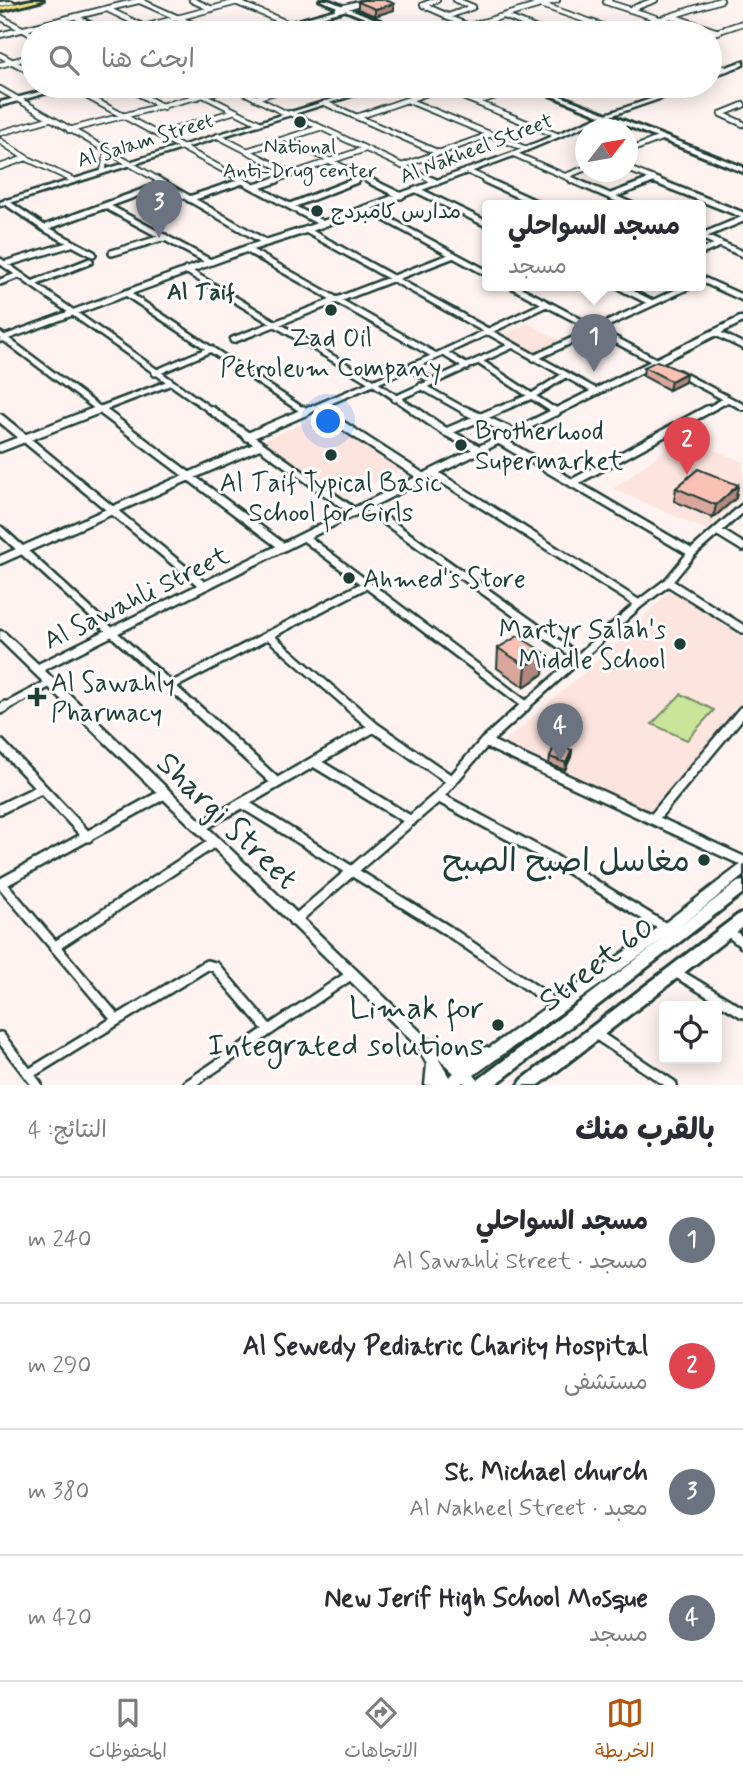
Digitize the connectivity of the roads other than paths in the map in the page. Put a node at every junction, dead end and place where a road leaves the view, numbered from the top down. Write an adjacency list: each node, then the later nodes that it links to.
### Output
1 (26, 0): 18 (main road)
2 (40, 0): 18 (main road)
3 (141, 0): 19 (street); 28 (street)
4 (192, 0): 20 (street)
5 (245, 0): 16 (street)
6 (316, 0): 21 (main road)
7 (323, 0): 21 (main road)
8 (371, 0): 21 (street)
9 (436, 0): 23 (street)
10 (456, 0): 23 (street)
11 (527, 0): 17 (street)
12 (556, 0): 17 (street)
13 (609, 0): 22 (street)
14 (655, 0): 22 (street)
15 (720, 0): 25 (street)
16 (237, 2): 20 (street); 35 (street)
17 (541, 5): 24 (street); 42 (street)
18 (0, 7)
19 (106, 9): 26 (street); 32 (street)
20 (213, 9): 28 (street)
21 (341, 9): 36 (street); 37 (main road); 38 (main road)
22 (631, 9): 29 (street)
23 (448, 16): 39 (street)
24 (503, 16): 40 (street); 41 (street)
25 (671, 16): 29 (street); 44 (street)
26 (75, 17): 30 (street); 31 (street)
27 (0, 18): 46 (street)
28 (179, 18): 33 (street); 34 (street)
29 (660, 20): 43 (street)
30 (58, 21)
31 (83, 21)
32 (132, 21)
33 (168, 21)
34 (186, 21)
35 (281, 21)
36 (299, 21)
37 (369, 21)
38 (374, 21)
39 (458, 21)
40 (488, 21)
41 (516, 21)
42 (586, 21)
43 (657, 21)
44 (686, 21)
45 (743, 23): 48 (street)
46 (21, 28)
47 (21, 30): 49 (street)
48 (722, 31)
49 (0, 35)
50 (0, 55): 52 (street)
51 (21, 59): 52 (street)
52 (13, 61): 53 (street); 54 (street)
53 (0, 65)
54 (21, 65)
55 (743, 65): 57 (street); 59 (street)
56 (722, 68): 57 (street)
57 (726, 69): 58 (street)
58 (722, 71)
59 (722, 73)
60 (0, 89): 75 (street)
61 (21, 98): 75 (street)
62 (87, 98): 85 (street)
63 (147, 98): 81 (street)
64 (195, 98): 81 (street)
65 (206, 98): 82 (street)
66 (255, 98): 83 (street)
67 (342, 98): 77 (street, Al Salam Street)
68 (412, 98): 76 (street)
69 (464, 98): 78 (street)
70 (491, 98): 78 (street)
71 (560, 98): 84 (main road)
72 (567, 98): 84 (main road)
73 (650, 98): 84 (street)
74 (658, 98): 84 (street)
75 (17, 99): 79 (street); 87 (street)
76 (407, 100): 86 (street); 93 (street)
77 (326, 103): 83 (street, Al Salam Street); 86 (street)
78 (476, 103): 95 (street)
79 (0, 104)
80 (743, 105): 89 (street)
81 (164, 107): 85 (street)
82 (235, 111): 88 (street); 94 (street)
83 (289, 114): 88 (street, Al Salam Street); 90 (street)
84 (606, 115): 95 (street, Al Nakheel Street); 97 (main road); 104 (main road)
85 (124, 117): 91 (street); 94 (street)
86 (357, 117): 107 (street)
87 (49, 119): 91 (street); 92 (street)
88 (259, 123): 96 (street, Al Salam Street)
89 (743, 124)
90 (320, 128): 98 (street); 102 (street)
91 (69, 130): 106 (street)
92 (0, 133)
93 (490, 134): 103 (street); 107 (street)
94 (158, 135): 101 (street)
95 (556, 135): 103 (street, Al Nakheel Street)
96 (218, 136): 101 (street, Al Salam Street); 105 (street)
97 (661, 138): 100 (street); 104 (main road)
98 (286, 139): 105 (street); 110 (street)
99 (0, 141): 109 (street)
100 (638, 147)
101 (181, 148): 111 (street, Al Salam Street); 124 (street)
102 (365, 149): 110 (street); 112 (street)
103 (526, 149): 108 (street, Al Nakheel Street)
104 (695, 149): 114 (main road)
105 (247, 151): 119 (street)
106 (107, 152): 111 (street); 115 (street)
107 (439, 153): 112 (street)
108 (514, 154): 116 (street, Al Nakheel Street); 120 (street)
109 (26, 158): 113 (street); 123 (street)
110 (330, 162): 119 (street); 121 (street)
111 (126, 163): 115 (street, Al Salam Street); 126 (street)
112 (401, 166): 125 (street)
113 (0, 167)
114 (743, 169)
115 (103, 171): 123 (street, Al Salam Street)
116 (467, 172): 125 (street, Al Nakheel Street); 132 (street)
117 (575, 172): 120 (street)
118 (638, 173): 122 (street)
119 (292, 174): 127 (street)
120 (566, 176): 130 (street)
121 (363, 177): 129 (street); 137 (street)
122 (654, 179): 130 (street); 139 (street)
123 (72, 180): 134 (street, Al Salam Street)
124 (243, 181): 127 (street); 131 (street)
125 (436, 182): 128 (street, Al Nakheel Street)
126 (164, 184): 131 (street); 136 (street)
127 (255, 187): 137 (street)
128 (417, 190): 129 (street, Al Nakheel Street); 141 (street)
129 (401, 195): 138 (street, Al Nakheel Street)
130 (611, 196): 133 (street)
131 (189, 199): 148 (street)
132 (528, 200)
133 (620, 200)
134 (3, 203): 143 (street)
135 (743, 205): 139 (street)
136 (106, 206): 143 (street); 146 (street)
137 (290, 206): 142 (street)
138 (366, 208): 142 (street, Al Nakheel Street); 156 (street)
139 (731, 209): 140 (street)
140 (743, 217): 145 (street)
141 (482, 222)
142 (323, 224): 144 (street, Al Nakheel Street)
143 (44, 229): 149 (street)
144 (306, 230): 148 (street, Al Nakheel Street); 163 (street)
145 (706, 234)
146 (165, 237): 153 (street); 158 (street)
147 (706, 238): 150 (street)
148 (265, 242): 151 (street, Al Nakheel Street)
149 (71, 244): 154 (street); 159 (street)
150 (720, 244): 152 (street); 155 (street)
151 (246, 249): 158 (street, Al Nakheel Street); 172 (street)
152 (706, 250)
153 (112, 253)
154 (93, 254)
155 (743, 254)
156 (454, 255): 160 (street); 163 (street)
157 (90, 261): 166 (street)
158 (210, 261): 161 (street, Al Nakheel Street)
159 (3, 262): 162 (street)
160 (480, 268)
161 (186, 270): 170 (street, Al Nakheel Street); 177 (street)
162 (19, 275): 164 (street); 166 (street)
163 (393, 279): 172 (street); 179 (street)
164 (0, 282)
165 (706, 282): 171 (street)
166 (32, 284): 175 (street)
167 (522, 291): 174 (street)
168 (628, 291): 173 (street)
169 (678, 291): 173 (street)
170 (126, 293): 175 (street, Al Nakheel Street); 185 (street)
171 (743, 298)
172 (338, 300): 177 (street); 187 (street)
173 (652, 303): 178 (street)
174 (546, 304): 178 (street); 179 (street)
175 (71, 314): 181 (street, Al Nakheel Street); 193 (street)
176 (743, 319): 180 (street, Al Sawahli Street)
177 (276, 325): 182 (street); 197 (street)
178 (595, 330): 188 (street); 190 (street)
179 (487, 332): 183 (street); 186 (street)
180 (716, 333): 184 (street); 190 (street, Al Sawahli Street)
181 (1, 338): 205 (street)
182 (233, 340)
183 (511, 346): 188 (street); 189 (street)
184 (743, 346)
185 (211, 349): 193 (street); 206 (street)
186 (444, 353): 187 (street); 191 (street)
187 (436, 356): 192 (street)
188 (534, 358): 194 (street)
189 (480, 362): 191 (street); 200 (street)
190 (657, 362): 199 (street, Al Sawahli Street); 202 (street)
191 (467, 367): 195 (street)
192 (410, 368): 195 (street); 197 (street)
193 (155, 373): 196 (street)
194 (565, 375): 199 (street); 200 (street)
195 (433, 381): 198 (street)
196 (169, 383): 205 (street); 212 (street)
197 (374, 383): 201 (street); 204 (street)
198 (421, 386): 201 (street); 208 (street)
199 (597, 391): 207 (street, Al Sawahli Street)
200 (532, 396): 207 (street); 208 (street)
201 (396, 399): 210 (street)
202 (728, 399): 203 (street); 220 (street)
203 (743, 407)
204 (315, 408): 206 (street); 218 (street)
205 (98, 410): 213 (street); 219 (street)
206 (305, 412): 212 (street)
207 (556, 412): 211 (street, Al Sawahli Street)
208 (475, 417): 210 (street); 211 (street)
209 (0, 418): 213 (street)
210 (446, 432): 217 (street)
211 (514, 433): 214 (street, Al Sawahli Street)
212 (247, 437): 215 (street)
213 (25, 439): 216 (street); 223 (street)
214 (499, 440): 217 (street, Al Sawahli Street); 220 (street)
215 (258, 446): 219 (street); 224 (street)
216 (0, 448)
217 (480, 450): 218 (street, Al Sawahli Street)
218 (428, 475): 221 (street, Al Sawahli Street); 236 (street)
219 (188, 477): 223 (street); 228 (street)
220 (572, 483): 231 (street)
221 (365, 506): 224 (street, Al Sawahli Street); 241 (street)
222 (743, 508): 226 (street)
223 (111, 511): 230 (street); 235 (street)
224 (354, 512): 227 (street, Al Sawahli Street)
225 (0, 530): 230 (street)
226 (717, 531): 229 (street); 231 (street)
227 (304, 537): 228 (street, Al Sawahli Street); 234 (street)
228 (283, 547): 235 (street, Al Sawahli Street)
229 (743, 547)
230 (22, 550): 232 (street); 238 (street)
231 (692, 553): 233 (street)
232 (0, 560)
233 (668, 582): 236 (street); 237 (street)
234 (365, 584): 240 (street); 245 (street)
235 (204, 586): 238 (street, Al Sawahli Street)
236 (639, 604): 241 (street)
237 (743, 629)
238 (113, 632): 242 (street, Al Sawahli Street); 244 (street)
239 (0, 634): 242 (street, Shargi Street)
240 (268, 635): 244 (street); 248 (street)
241 (579, 658): 245 (street)
242 (37, 669): 243 (street, Shargi Street)
243 (50, 683): 246 (street); 255 (street, Shargi Street)
244 (171, 686): 253 (street)
245 (526, 705): 249 (street)
246 (0, 709)
247 (743, 711): 259 (street)
248 (374, 727): 251 (street); 252 (street)
249 (485, 742): 252 (street); 259 (street)
250 (0, 744): 254 (street)
251 (314, 762): 253 (street); 260 (street)
252 (452, 782): 256 (street)
253 (276, 783): 257 (street)
254 (41, 789): 258 (street); 262 (street)
255 (164, 794): 261 (street, Shargi Street); 262 (street)
256 (438, 797): 260 (street); 271 (street)
257 (242, 803): 261 (street); 266 (street)
258 (0, 809)
259 (654, 818): 264 (street)
260 (411, 821): 266 (street)
261 (199, 828): 263 (street, Shargi Street)
262 (88, 837): 267 (street)
263 (213, 843): 270 (street, Shargi Street); 274 (street)
264 (743, 861)
265 (743, 869): 271 (street)
266 (352, 874): 270 (street); 277 (street)
267 (1, 884): 274 (street)
268 (743, 886): 291 (main road, Street 60)
269 (743, 919): 272 (main road, Street 60)
270 (294, 920): 276 (street, Shargi Street)
271 (667, 929): 277 (street)
272 (727, 931): 273 (street); 275 (main road, Street 60)
273 (743, 943)
274 (54, 947): 279 (street)
275 (673, 971): 278 (street); 281 (main road, Street 60)
276 (353, 974): 280 (street); 284 (street, Shargi Street)
277 (558, 1006): 283 (street)
278 (743, 1013)
279 (116, 1019): 280 (street); 286 (street)
280 (269, 1030): 287 (street)
281 (593, 1033): 292 (main road, Street 60); 293 (street)
282 (0, 1037): 286 (street)
283 (491, 1053): 284 (street); 285 (street)
284 (436, 1056): 285 (street); 288 (street); 289 (street, Shargi Street)
285 (462, 1073): 289 (street); 290 (street)
286 (31, 1081)
287 (188, 1085)
288 (432, 1085)
289 (447, 1085)
290 (475, 1085)
291 (483, 1085)
292 (527, 1085)
293 (671, 1085)

